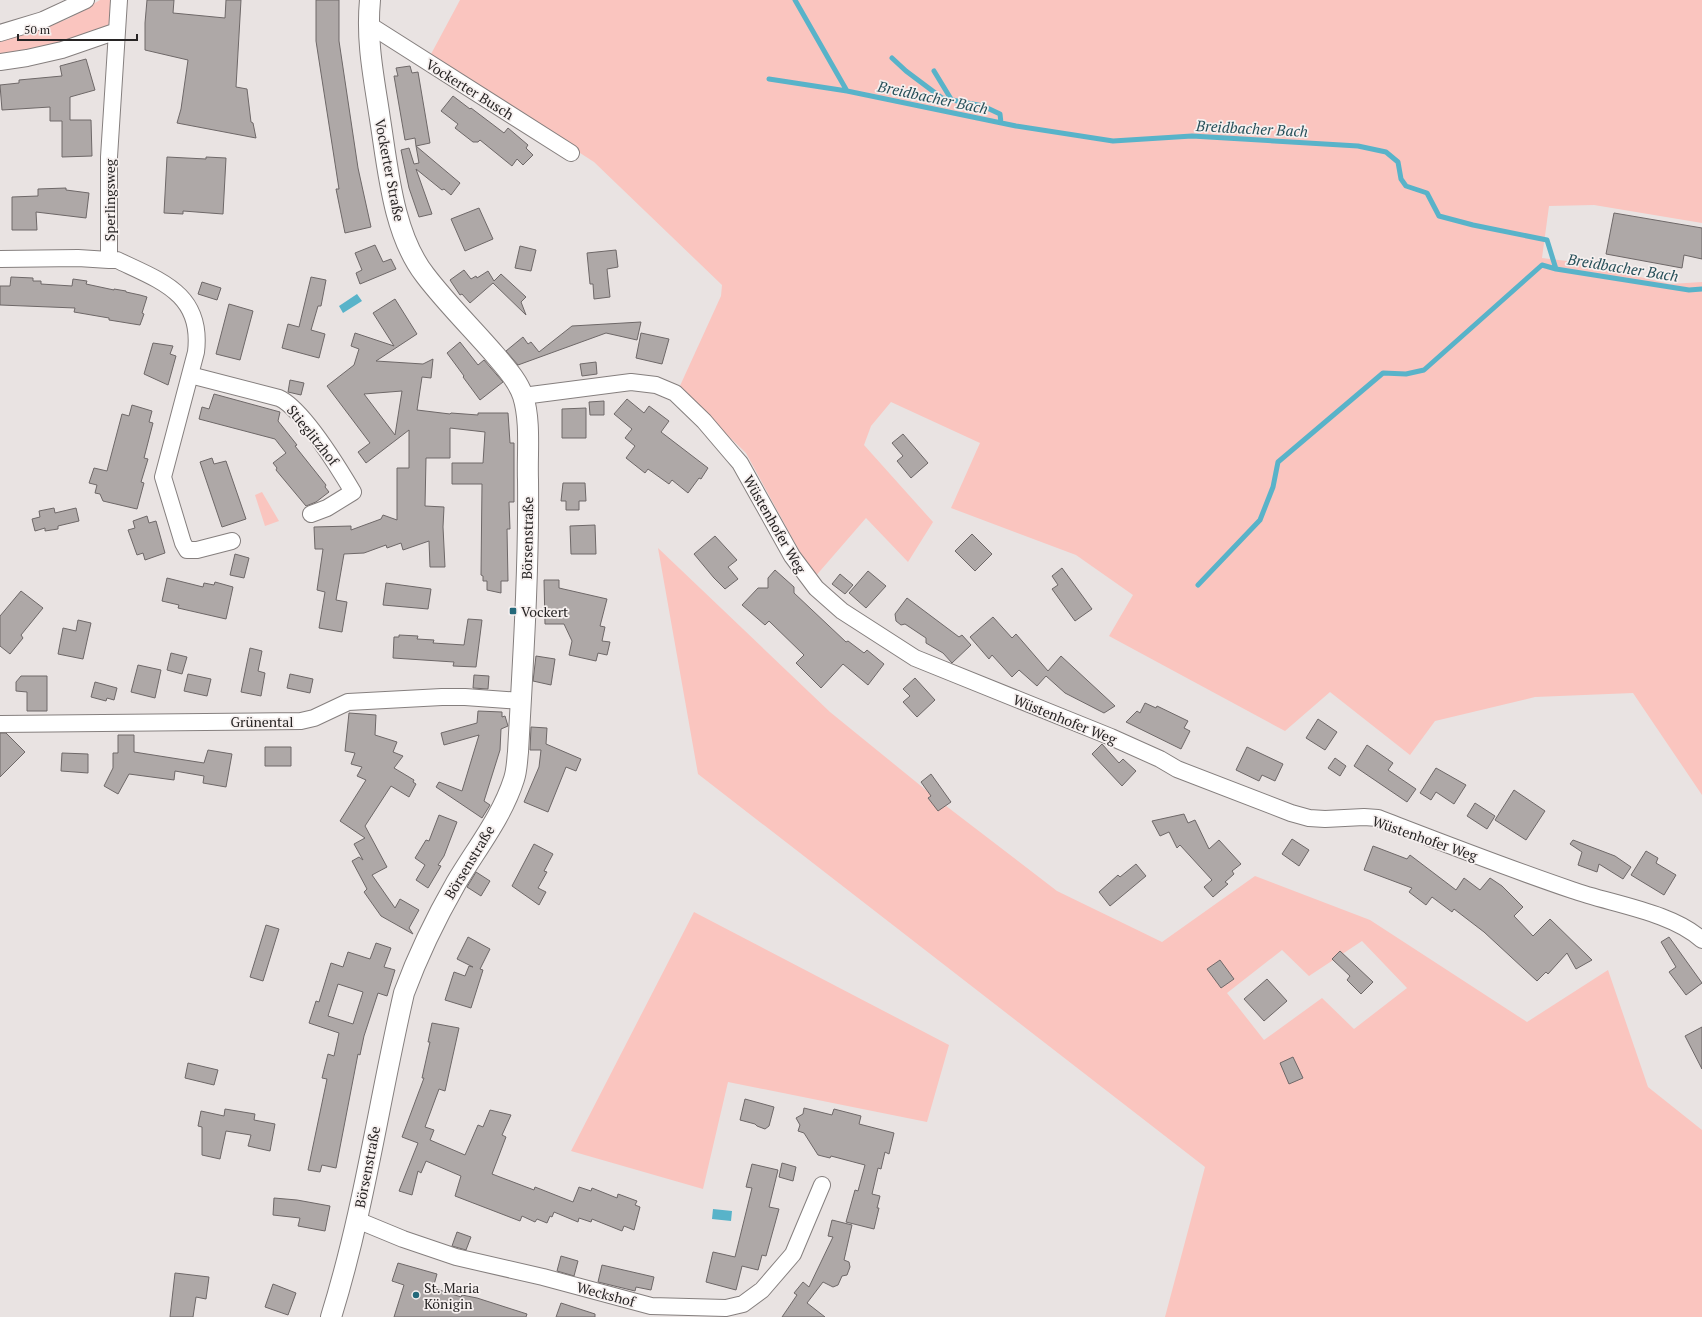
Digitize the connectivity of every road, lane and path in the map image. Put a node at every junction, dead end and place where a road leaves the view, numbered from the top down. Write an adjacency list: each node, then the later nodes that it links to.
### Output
1 (86, 0): 6 (street)
2 (119, 0): 5 (street, Sperlingsweg)
3 (370, 0): 4 (street, Vockerter Straße)
4 (368, 24): 8 (street, Vockerter Busch); 12 (street, Vockerter Straße)
5 (117, 31): 7 (street); 10 (street, Sperlingsweg)
6 (0, 33)
7 (0, 62)
8 (571, 154)
9 (0, 259): 10 (street, Sperlingsweg)
10 (109, 260): 11 (street)
11 (190, 375): 13 (street, Stieglitzhof); 14 (street)
12 (523, 396): 15 (street, Börsenstraße); 17 (street, Wüstenhofer Weg)
13 (311, 514)
14 (232, 541)
15 (521, 701): 16 (street, Grünental); 19 (street, Börsenstraße)
16 (0, 724)
17 (1702, 940)
18 (822, 1185): 19 (street, Weckshof)
19 (357, 1220): 20 (street, Börsenstraße)
20 (331, 1317)

